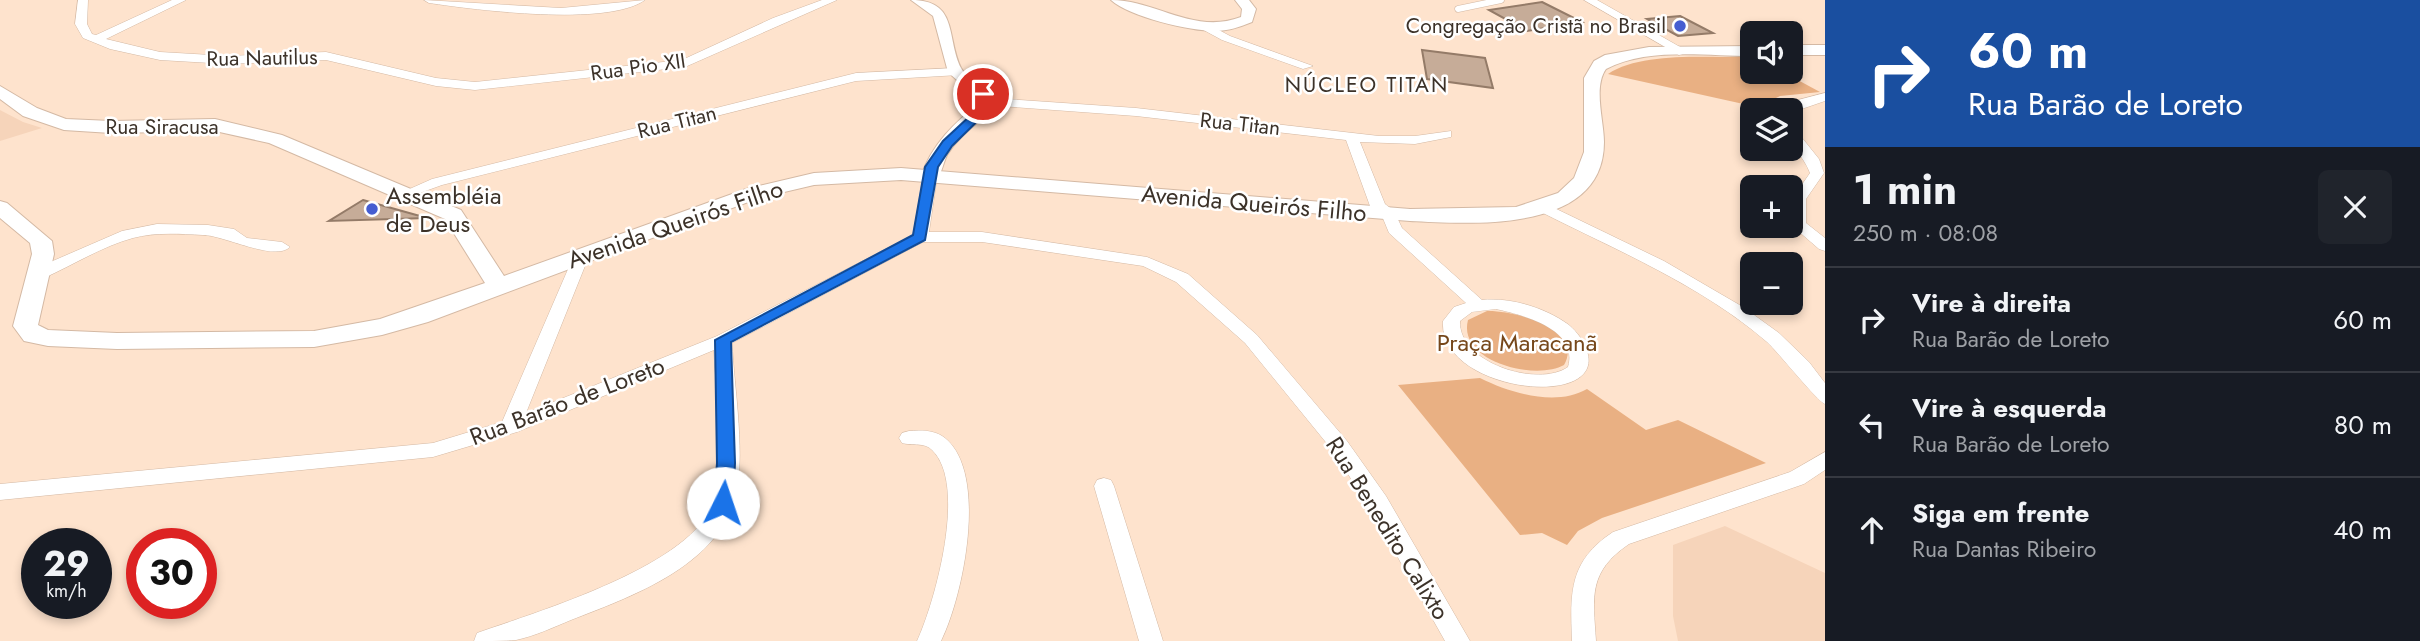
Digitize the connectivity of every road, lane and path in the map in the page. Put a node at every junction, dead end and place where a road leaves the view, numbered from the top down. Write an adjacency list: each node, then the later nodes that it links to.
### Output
1 (82, 0): 15 (street)
2 (181, 0): 15 (street)
3 (429, 0): 11 (street)
4 (640, 0): 12 (street)
5 (832, 0): 25 (street, Rua Pio XII)
6 (918, 0): 24 (street)
7 (1118, 0): 14 (street)
8 (1242, 0): 14 (street)
9 (1501, 0): 13 (lane)
10 (1589, 0): 19 (street)
11 (544, 4): 12 (street)
12 (569, 6)
13 (1458, 9)
14 (1202, 25): 23 (street)
15 (95, 40): 25 (street, Rua Nautilus)
16 (1825, 41): 17 (main road)
17 (1803, 42)
18 (1740, 43): 19 (main road, Avenida Queirós Filho)
19 (1671, 50): 22 (main road, Avenida Queirós Filho); 37 (main road, Avenida Queirós Filho)
20 (1803, 50): 21 (main road)
21 (1825, 50)
22 (1740, 51)
23 (1307, 66)
24 (955, 72): 28 (street); 35 (street, Rua Titan)
25 (475, 86)
26 (0, 91): 35 (main road, Rua Siracusa)
27 (1825, 97): 29 (street)
28 (991, 102): 31 (street, Rua Titan); 33 (street)
29 (1803, 103)
30 (1446, 134): 31 (street, Rua Titan)
31 (1351, 136): 38 (street)
32 (1803, 148): 34 (street)
33 (930, 177): 38 (main road, Avenida Queirós Filho); 42 (street); 45 (main road, Avenida Queirós Filho)
34 (1803, 193)
35 (403, 195): 47 (main road, Rua Siracusa)
36 (0, 207): 46 (main road, Avenida Queirós Filho)
37 (1545, 208): 38 (main road, Avenida Queirós Filho); 50 (street)
38 (1389, 214): 48 (street)
39 (1803, 224): 40 (street)
40 (1825, 226)
41 (1803, 228): 43 (street)
42 (920, 237): 49 (street, Rua Barão de Loreto); 59 (street, Rua Benedito Calixto)
43 (1825, 246)
44 (282, 247): 46 (street)
45 (581, 256): 47 (main road, Avenida Queirós Filho); 51 (street)
46 (38, 274): 47 (main road, Avenida Queirós Filho)
47 (499, 286)
48 (1478, 305): 48 (street)
49 (723, 340): 51 (street, Rua Barão de Loreto); 57 (street)
50 (1825, 397)
51 (510, 427): 55 (street, Rua Barão de Loreto)
52 (909, 438): 58 (street)
53 (1825, 460): 60 (street)
54 (1104, 486): 56 (street)
55 (0, 492)
56 (1153, 639)
57 (485, 641)
58 (929, 641)
59 (1458, 641)
60 (1584, 641)

